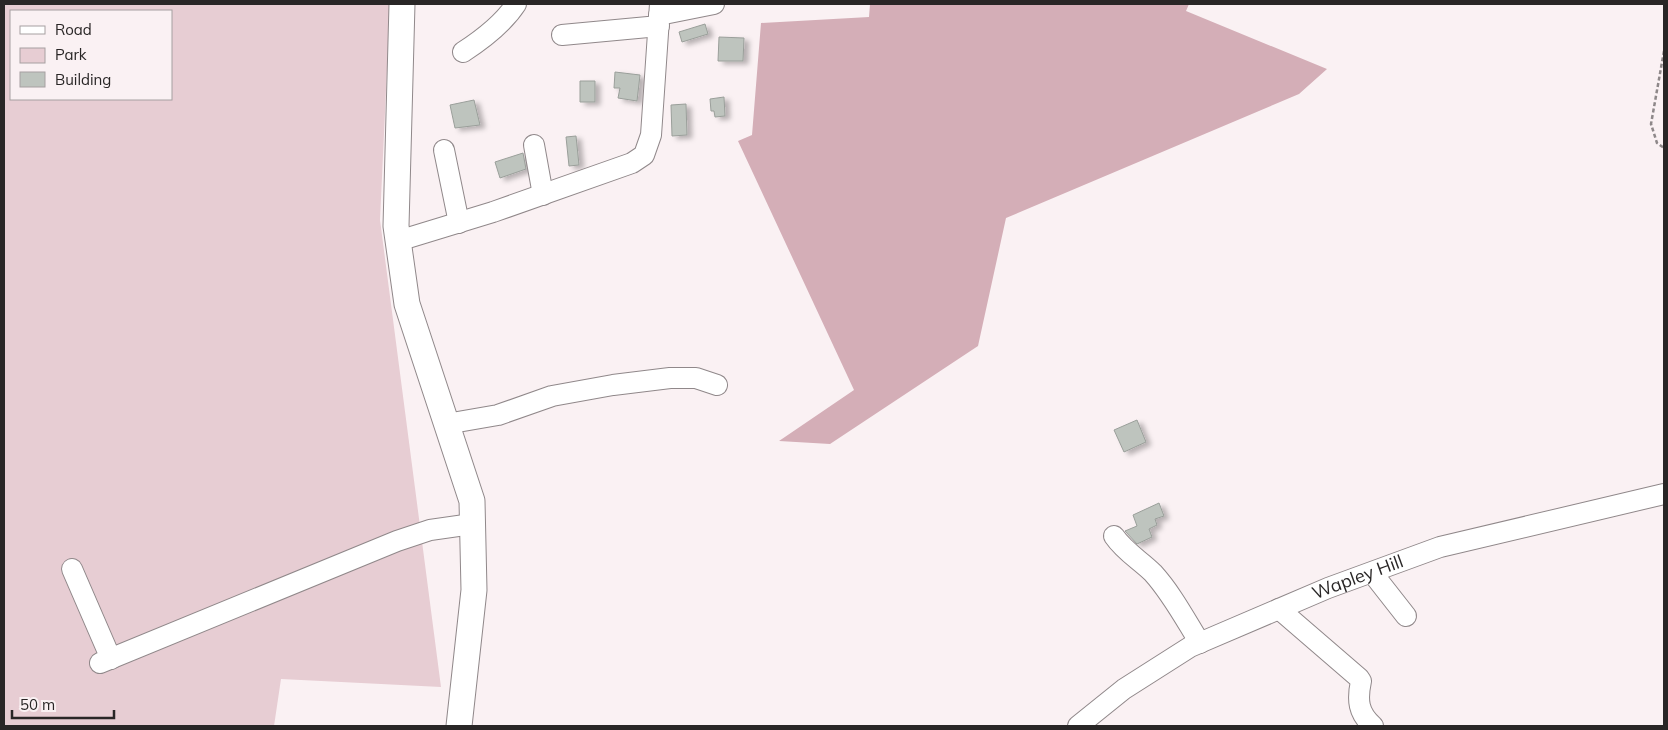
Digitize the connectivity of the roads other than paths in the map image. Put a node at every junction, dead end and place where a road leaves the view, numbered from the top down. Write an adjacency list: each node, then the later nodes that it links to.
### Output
1 (402, 4): 11 (main road)
2 (516, 4): 6 (street)
3 (714, 4): 4 (street)
4 (659, 15): 5 (street); 9 (street)
5 (562, 35)
6 (463, 52)
7 (534, 146): 9 (street)
8 (444, 150): 10 (street)
9 (543, 195): 10 (street)
10 (459, 223): 11 (street)
11 (398, 241): 13 (main road)
12 (716, 385): 13 (street)
13 (446, 424): 15 (main road)
14 (1664, 494): 18 (street, Wapley Hill)
15 (472, 524): 17 (street); 23 (main road)
16 (1114, 536): 21 (street)
17 (72, 569)
18 (1374, 572): 19 (street, Wapley Hill); 20 (street)
19 (1279, 610): 21 (street, Wapley Hill); 24 (street)
20 (1406, 616)
21 (1200, 643): 22 (street, Wapley Hill)
22 (1085, 724)
23 (459, 726)
24 (1373, 726)

